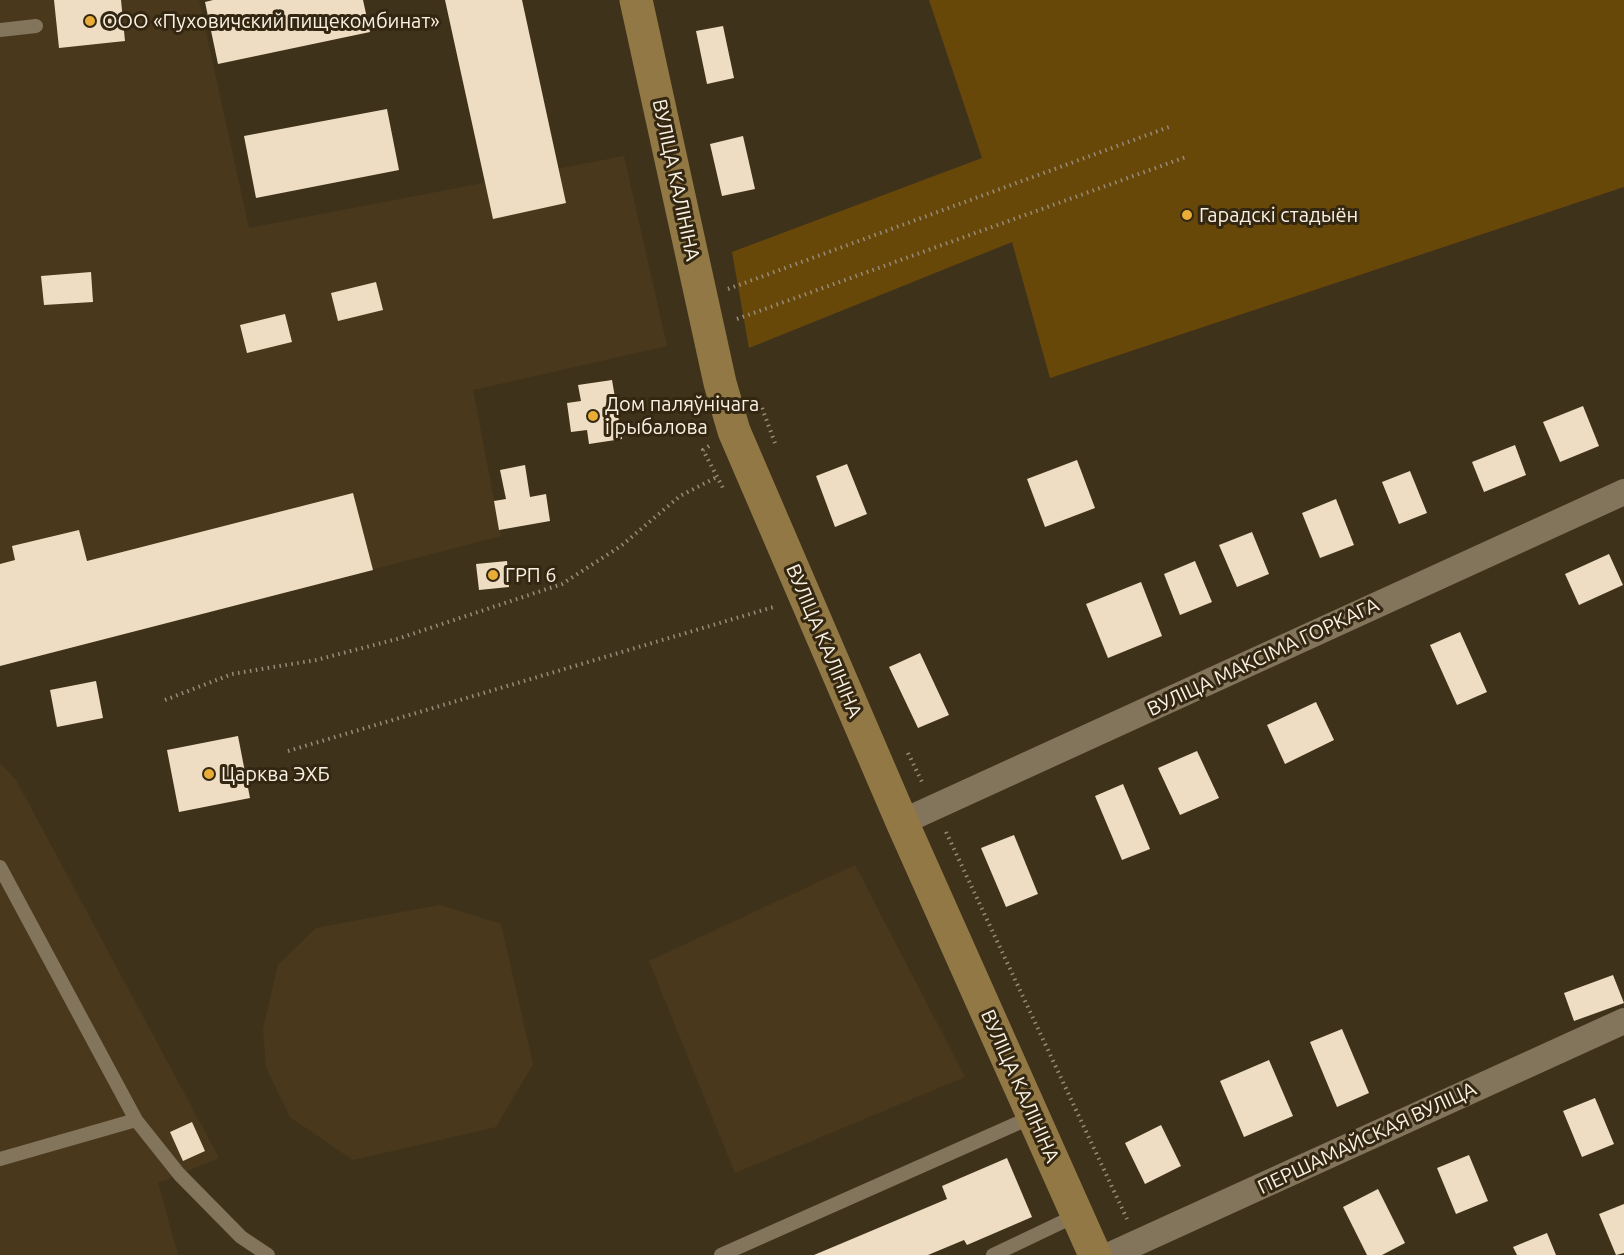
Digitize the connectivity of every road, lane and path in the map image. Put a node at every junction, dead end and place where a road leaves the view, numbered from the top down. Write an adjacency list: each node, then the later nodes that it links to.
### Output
1 (636, 0): 10 (main road, ВУЛІЦА КАЛІНІНА)
2 (36, 26): 3 (lane)
3 (0, 30)
4 (1169, 127): 6 (path)
5 (1186, 157): 7 (path)
6 (728, 300)
7 (730, 310)
8 (758, 398): 9 (path)
9 (778, 449)
10 (747, 461): 13 (path); 17 (main road, ВУЛІЦА КАЛІНІНА)
11 (1624, 492): 16 (street, ВУЛІЦА МАКСІМА ГОРКАГА)
12 (780, 605): 15 (path)
13 (165, 700)
14 (904, 743): 16 (path)
15 (288, 751)
16 (934, 807): 17 (street, ВУЛІЦА МАКСІМА ГОРКАГА); 24 (path)
17 (902, 822): 20 (main road, ВУЛІЦА КАЛІНІНА)
18 (0, 867): 21 (lane)
19 (1624, 1021): 24 (street, ПЕРШАМАЙСКАЯ ВУЛІЦА)
20 (1034, 1116): 23 (main road, ВУЛІЦА КАЛІНІНА); 26 (lane)
21 (136, 1120): 22 (lane); 25 (lane)
22 (0, 1159)
23 (1077, 1215): 27 (lane); 28 (main road, ВУЛІЦА КАЛІНІНА)
24 (1138, 1243): 29 (street, ПЕРШАМАЙСКАЯ ВУЛІЦА)
25 (268, 1255)
26 (721, 1255)
27 (993, 1255)
28 (1095, 1255)
29 (1110, 1255)

